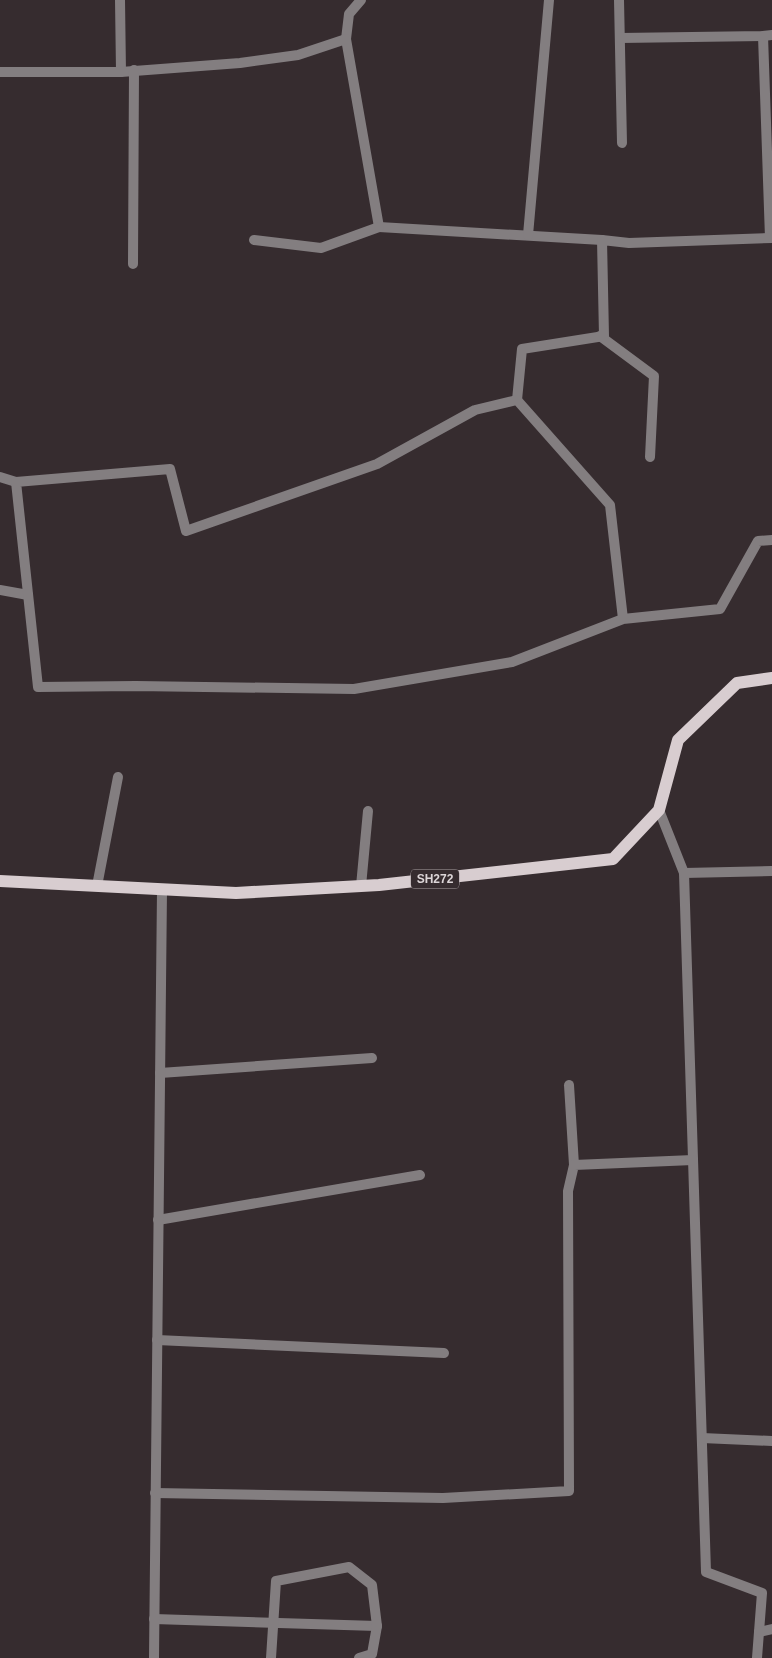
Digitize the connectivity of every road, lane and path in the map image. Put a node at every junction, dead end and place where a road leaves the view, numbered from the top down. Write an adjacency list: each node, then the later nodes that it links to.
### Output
1 (120, 0): 10 (street)
2 (361, 0): 7 (street)
3 (549, 0): 13 (street)
4 (619, 0): 6 (street)
5 (768, 35): 6 (street); 14 (street)
6 (620, 38): 11 (street)
7 (346, 39): 8 (street); 12 (street)
8 (134, 70): 10 (street); 17 (street)
9 (0, 72): 10 (street)
10 (121, 72)
11 (622, 144)
12 (379, 227): 13 (street); 15 (street)
13 (528, 235): 16 (street)
14 (771, 238): 16 (street)
15 (254, 240)
16 (602, 240): 18 (street)
17 (133, 264)
18 (600, 336): 19 (street); 20 (street)
19 (517, 400): 22 (street); 26 (street)
20 (650, 457)
21 (0, 477): 22 (street)
22 (16, 482): 25 (street)
23 (772, 540): 26 (street)
24 (0, 590): 25 (street)
25 (28, 595): 26 (street)
26 (623, 619)
27 (772, 678): 29 (main road, SH272)
28 (118, 777): 34 (street)
29 (659, 810): 32 (street); 35 (main road, SH272)
30 (368, 811): 35 (street)
31 (772, 871): 32 (street)
32 (684, 873): 40 (street)
33 (0, 881): 34 (main road, SH272)
34 (97, 886): 36 (main road, SH272)
35 (361, 886): 36 (main road, SH272)
36 (162, 890): 38 (street)
37 (372, 1058): 38 (street)
38 (160, 1073): 43 (street)
39 (569, 1085): 41 (street)
40 (693, 1160): 41 (street); 46 (street)
41 (574, 1165): 48 (street)
42 (420, 1175): 43 (street)
43 (158, 1220): 44 (street)
44 (157, 1340): 45 (street); 48 (street)
45 (444, 1353)
46 (702, 1438): 47 (street); 53 (street)
47 (772, 1441)
48 (155, 1494): 49 (street)
49 (154, 1619): 50 (street); 54 (street)
50 (273, 1623): 51 (street); 51 (street); 55 (street)
51 (377, 1626): 56 (street)
52 (772, 1629): 53 (street)
53 (759, 1632): 57 (street)
54 (154, 1658)
55 (272, 1658)
56 (359, 1658)
57 (757, 1658)

